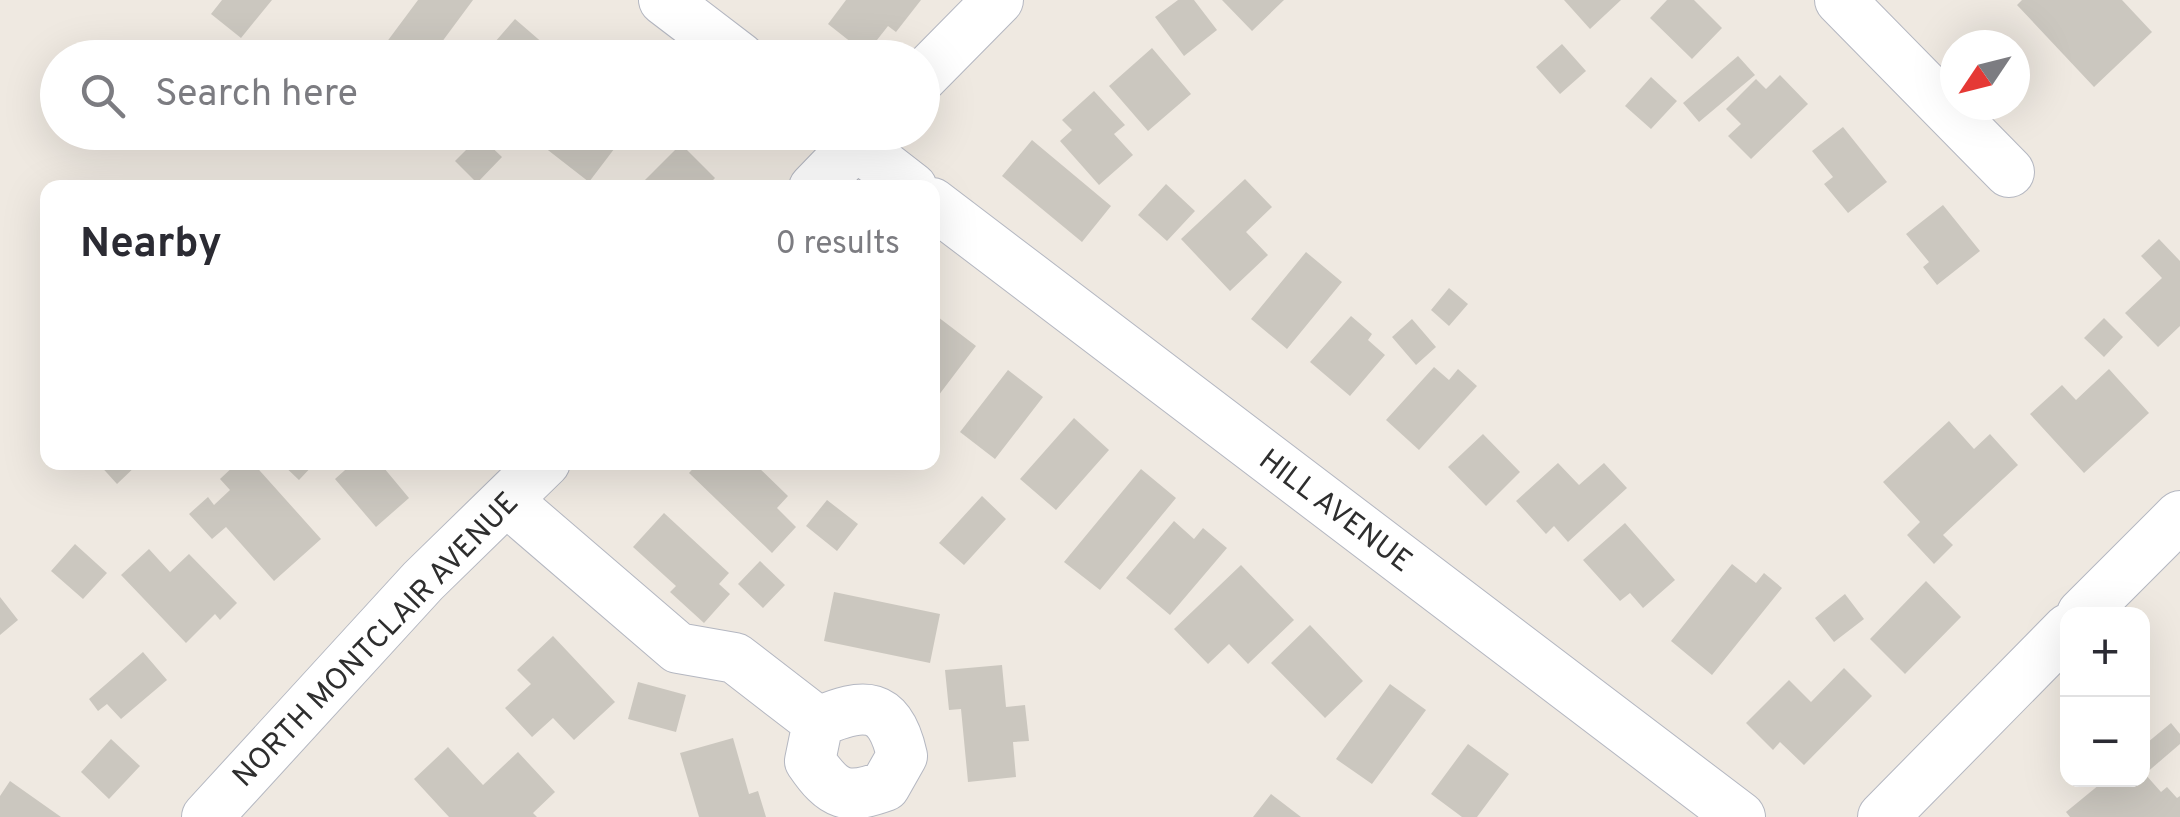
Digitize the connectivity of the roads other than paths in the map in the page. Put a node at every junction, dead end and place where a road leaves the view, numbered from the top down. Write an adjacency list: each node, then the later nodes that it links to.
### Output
1 (664, 0): 4 (street)
2 (998, 0): 5 (street)
3 (1840, 0): 8 (street)
4 (716, 40)
5 (940, 59)
6 (845, 150): 9 (street)
7 (870, 150): 10 (street)
8 (2009, 172)
9 (820, 180)
10 (903, 180)
11 (940, 209): 19 (street, HILL AVENUE)
12 (536, 470): 13 (street, NORTH MONTCLAIR AVENUE)
13 (507, 501): 17 (street); 18 (street, NORTH MONTCLAIR AVENUE)
14 (2180, 516): 15 (street)
15 (2089, 607)
16 (2060, 637): 20 (street)
17 (818, 722)
18 (207, 817)
19 (1740, 817)
20 (1883, 817)

